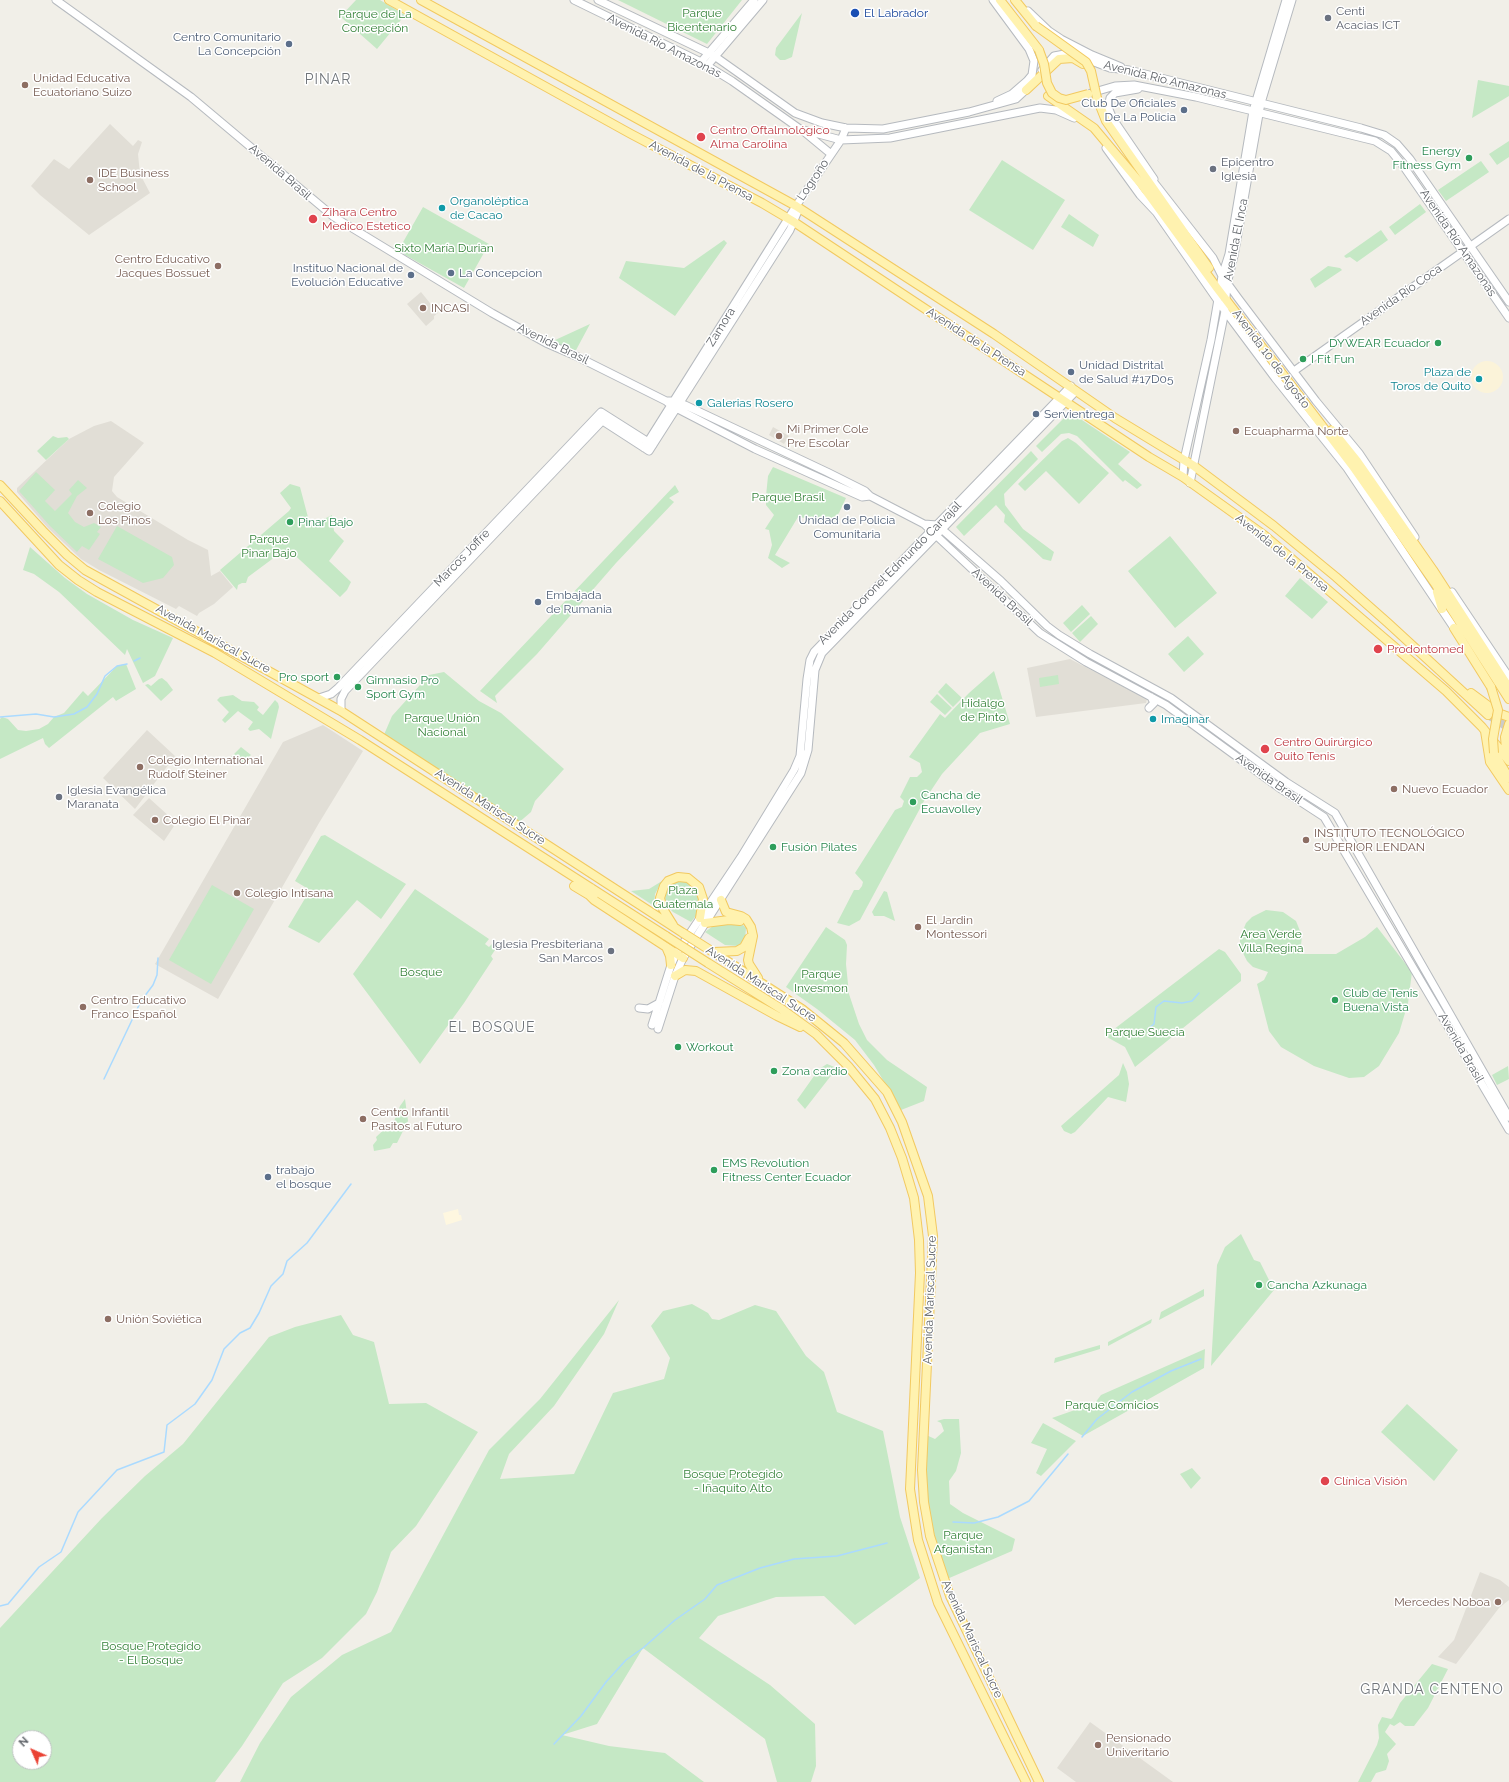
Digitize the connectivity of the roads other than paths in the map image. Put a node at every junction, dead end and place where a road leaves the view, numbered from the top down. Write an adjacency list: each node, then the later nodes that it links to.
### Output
1 (56, 0): 50 (main road, Avenida Brasil)
2 (389, 0): 37 (main road, Avenida de la Prensa)
3 (421, 0): 34 (main road, Avenida de la Prensa)
4 (574, 0): 16 (main road, Avenida Río Amazonas)
5 (598, 0): 15 (main road, Avenida Río Amazonas)
6 (754, 0): 15 (main road)
7 (764, 0): 15 (main road)
8 (993, 0): 24 (main road)
9 (1000, 0): 14 (main road, Avenida 10 de Agosto)
10 (1014, 0): 21 (main road, Avenida 10 de Agosto, bridge)
11 (1019, 0): 17 (main road)
12 (1286, 0): 22 (main road, Avenida El Inca)
13 (1292, 0): 22 (main road, Avenida El Inca)
14 (1038, 50): 20 (main road, bridge); 30 (main road, Avenida 10 de Agosto)
15 (712, 55): 16 (main road); 25 (main road, Avenida Río Amazonas)
16 (704, 64): 26 (main road, Avenida Río Amazonas)
17 (1129, 70): 19 (main road, Avenida Río Amazonas); 22 (main road, Avenida Río Amazonas)
18 (1151, 89): 20 (main road, Avenida Río Amazonas); 23 (main road, Avenida Río Amazonas); 33 (main road)
19 (1026, 90): 21 (main road, bridge); 24 (main road, Avenida Río Amazonas)
20 (1088, 94)
21 (1097, 98): 29 (main road, Avenida 10 de Agosto)
22 (1258, 103): 23 (main road, Avenida El Inca); 31 (main road, Avenida Río Amazonas)
23 (1256, 112): 32 (main road, Avenida Río Amazonas); 40 (main road, Avenida El Inca); 43 (main road, Avenida El Inca)
24 (957, 114): 25 (main road, Avenida Río Amazonas)
25 (846, 128): 27 (main road, Logroño)
26 (800, 129): 27 (main road, Avenida Río Amazonas); 28 (main road)
27 (841, 140): 28 (main road, Logroño); 35 (main road, Avenida Río Amazonas)
28 (831, 154): 34 (main road, Logroño)
29 (1132, 156): 33 (main road, Avenida 10 de Agosto); 43 (main road, Avenida 10 de Agosto)
30 (1122, 162): 35 (main road, Avenida 10 de Agosto); 43 (main road, Avenida 10 de Agosto)
31 (1419, 170): 32 (main road); 38 (main road, Avenida Río Amazonas)
32 (1411, 176): 39 (main road, Avenida Río Amazonas)
33 (1161, 191): 41 (main road, Avenida 10 de Agosto)
34 (797, 209): 37 (main road, Zamora); 48 (main road, Avenida de la Prensa)
35 (1156, 212): 43 (main road, Avenida 10 de Agosto)
36 (1509, 219): 38 (main road, Avenida Río Coca)
37 (792, 221): 49 (main road, Avenida de la Prensa); 50 (main road, Zamora)
38 (1470, 246): 39 (main road, Avenida Río Coca); 44 (main road, Avenida Río Amazonas)
39 (1462, 251): 46 (main road, Avenida Río Amazonas); 47 (main road, Avenida Río Coca)
40 (1229, 254): 41 (main road); 42 (main road, Avenida El Inca)
41 (1213, 258): 42 (main road, Avenida 10 de Agosto)
42 (1222, 276): 43 (main road, Avenida El Inca)
43 (1223, 292): 45 (main road, Avenida El Inca); 47 (main road, Avenida 10 de Agosto); 52 (main road, Avenida El Inca); 61 (main road, Avenida 10 de Agosto); 66 (main road, Avenida 10 de Agosto)
44 (1509, 302)
45 (1225, 311): 53 (main road, Avenida El Inca); 62 (main road, Avenida 10 de Agosto)
46 (1509, 318)
47 (1294, 371): 65 (main road, Avenida 10 de Agosto)
48 (1074, 389): 49 (main road, Avenida Coronel Edmundo Carvajal); 52 (main road, Avenida de la Prensa)
49 (1064, 399): 54 (main road, Avenida de la Prensa); 59 (main road, Avenida Coronel Edmundo Carvajal)
50 (674, 404): 51 (main road, Zamora); 58 (main road, Avenida Brasil)
51 (602, 417): 68 (main road, Marcos Joffre); 71 (main road, Marcos Joffre)
52 (1184, 460): 53 (main road, Avenida de la Prensa); 54 (main road, Avenida El Inca)
53 (1194, 466): 55 (main road, Avenida El Inca); 64 (main road, Avenida de la Prensa)
54 (1183, 477): 55 (main road, Avenida de la Prensa)
55 (1190, 483): 75 (main road, Avenida de la Prensa)
56 (0, 484): 68 (main road, Avenida Mariscal Sucre)
57 (0, 501): 80 (main road, Avenida Mariscal Sucre)
58 (924, 524): 59 (main road, Avenida Brasil); 60 (main road, Avenida Brasil)
59 (940, 527): 60 (main road, Avenida Coronel Edmundo Carvajal); 94 (main road, Avenida Brasil)
60 (934, 532): 67 (main road, Avenida Brasil); 82 (main road, Avenida Coronel Edmundo Carvajal); 83 (main road, Avenida Coronel Edmundo Carvajal)
61 (1436, 585): 62 (main road); 69 (main road, Avenida 10 de Agosto)
62 (1442, 609): 63 (main road, Avenida 10 de Agosto)
63 (1454, 628): 77 (main road, bridge)
64 (1396, 630): 72 (main road, Avenida de la Prensa); 73 (main road, Avenida de la Prensa)
65 (1509, 677)
66 (1509, 688)
67 (1151, 697): 70 (main road); 95 (main road, Avenida Brasil)
68 (319, 698): 71 (main road, Avenida Mariscal Sucre)
69 (1509, 699)
70 (1149, 708)
71 (341, 711): 84 (main road, Avenida Mariscal Sucre)
72 (1488, 715)
73 (1509, 717)
74 (1509, 724): 76 (main road)
75 (1485, 730): 76 (main road, Avenida de la Prensa); 78 (main road)
76 (1509, 760)
77 (1509, 778)
78 (1509, 790)
79 (574, 886): 81 (main road)
80 (591, 888): 81 (main road); 93 (main road, Avenida Mariscal Sucre, bridge)
81 (594, 900): 85 (main road)
82 (721, 900): 83 (main road, Avenida Coronel Edmundo Carvajal); 90 (main road)
83 (702, 920): 84 (main road); 86 (main road); 87 (main road, Avenida Coronel Edmundo Carvajal)
84 (676, 929): 86 (main road, Avenida Mariscal Sucre, bridge)
85 (662, 945): 87 (main road); 88 (main road)
86 (714, 952): 90 (main road, Avenida Mariscal Sucre)
87 (680, 956): 88 (main road, Avenida Coronel Edmundo Carvajal); 89 (main road, Avenida Coronel Edmundo Carvajal)
88 (671, 964): 91 (main road, Avenida Coronel Edmundo Carvajal)
89 (675, 976): 91 (main road, Avenida Coronel Edmundo Carvajal); 93 (main road)
90 (760, 981): 97 (main road, Avenida Mariscal Sucre)
91 (659, 1003): 92 (main road)
92 (639, 1008)
93 (809, 1029): 96 (main road, Avenida Mariscal Sucre)
94 (1509, 1117)
95 (1509, 1130)
96 (1026, 1782)
97 (1039, 1782)

